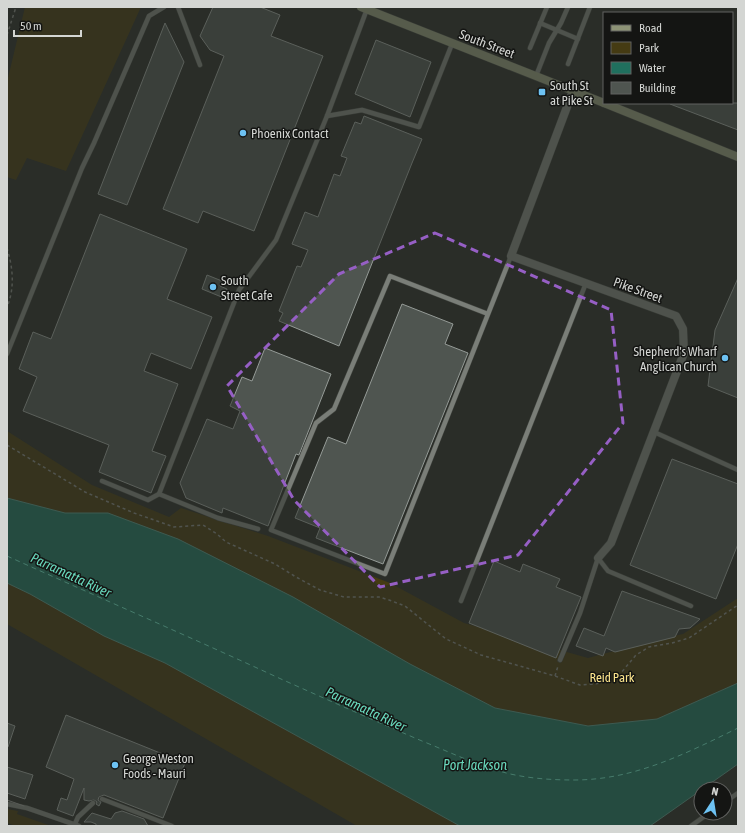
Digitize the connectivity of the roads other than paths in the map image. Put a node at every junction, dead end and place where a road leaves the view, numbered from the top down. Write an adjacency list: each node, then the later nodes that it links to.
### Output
1 (164, 7): 23 (lane)
2 (178, 7): 13 (lane)
3 (547, 7): 7 (lane)
4 (568, 7): 8 (lane)
5 (590, 7): 9 (lane)
6 (369, 9): 10 (street, South Street); 18 (lane)
7 (540, 23): 8 (lane); 11 (lane)
8 (556, 30): 9 (lane); 14 (lane)
9 (578, 38): 12 (lane)
10 (452, 44): 14 (street, South Street); 18 (lane)
11 (530, 48)
12 (568, 64)
13 (200, 65)
14 (536, 76): 15 (street, South Street)
15 (573, 91): 16 (street, South Street); 20 (street)
16 (603, 103)
17 (606, 104): 19 (street, South Street)
18 (326, 116): 27 (lane)
19 (738, 157)
20 (511, 256): 21 (street, Pike Street); 22 (lane)
21 (586, 283): 24 (street, Pike Street); 30 (lane)
22 (488, 314): 22 (lane)
23 (7, 354)
24 (654, 432): 25 (lane); 29 (street, Pike Street)
25 (738, 470)
26 (102, 481): 27 (lane)
27 (159, 494): 28 (lane)
28 (258, 529)
29 (598, 558): 31 (lane); 32 (lane)
30 (461, 601)
31 (691, 606)
32 (560, 660)
33 (102, 799): 37 (lane)
34 (93, 803): 36 (lane)
35 (7, 804): 36 (lane)
36 (76, 826)
37 (172, 826)

